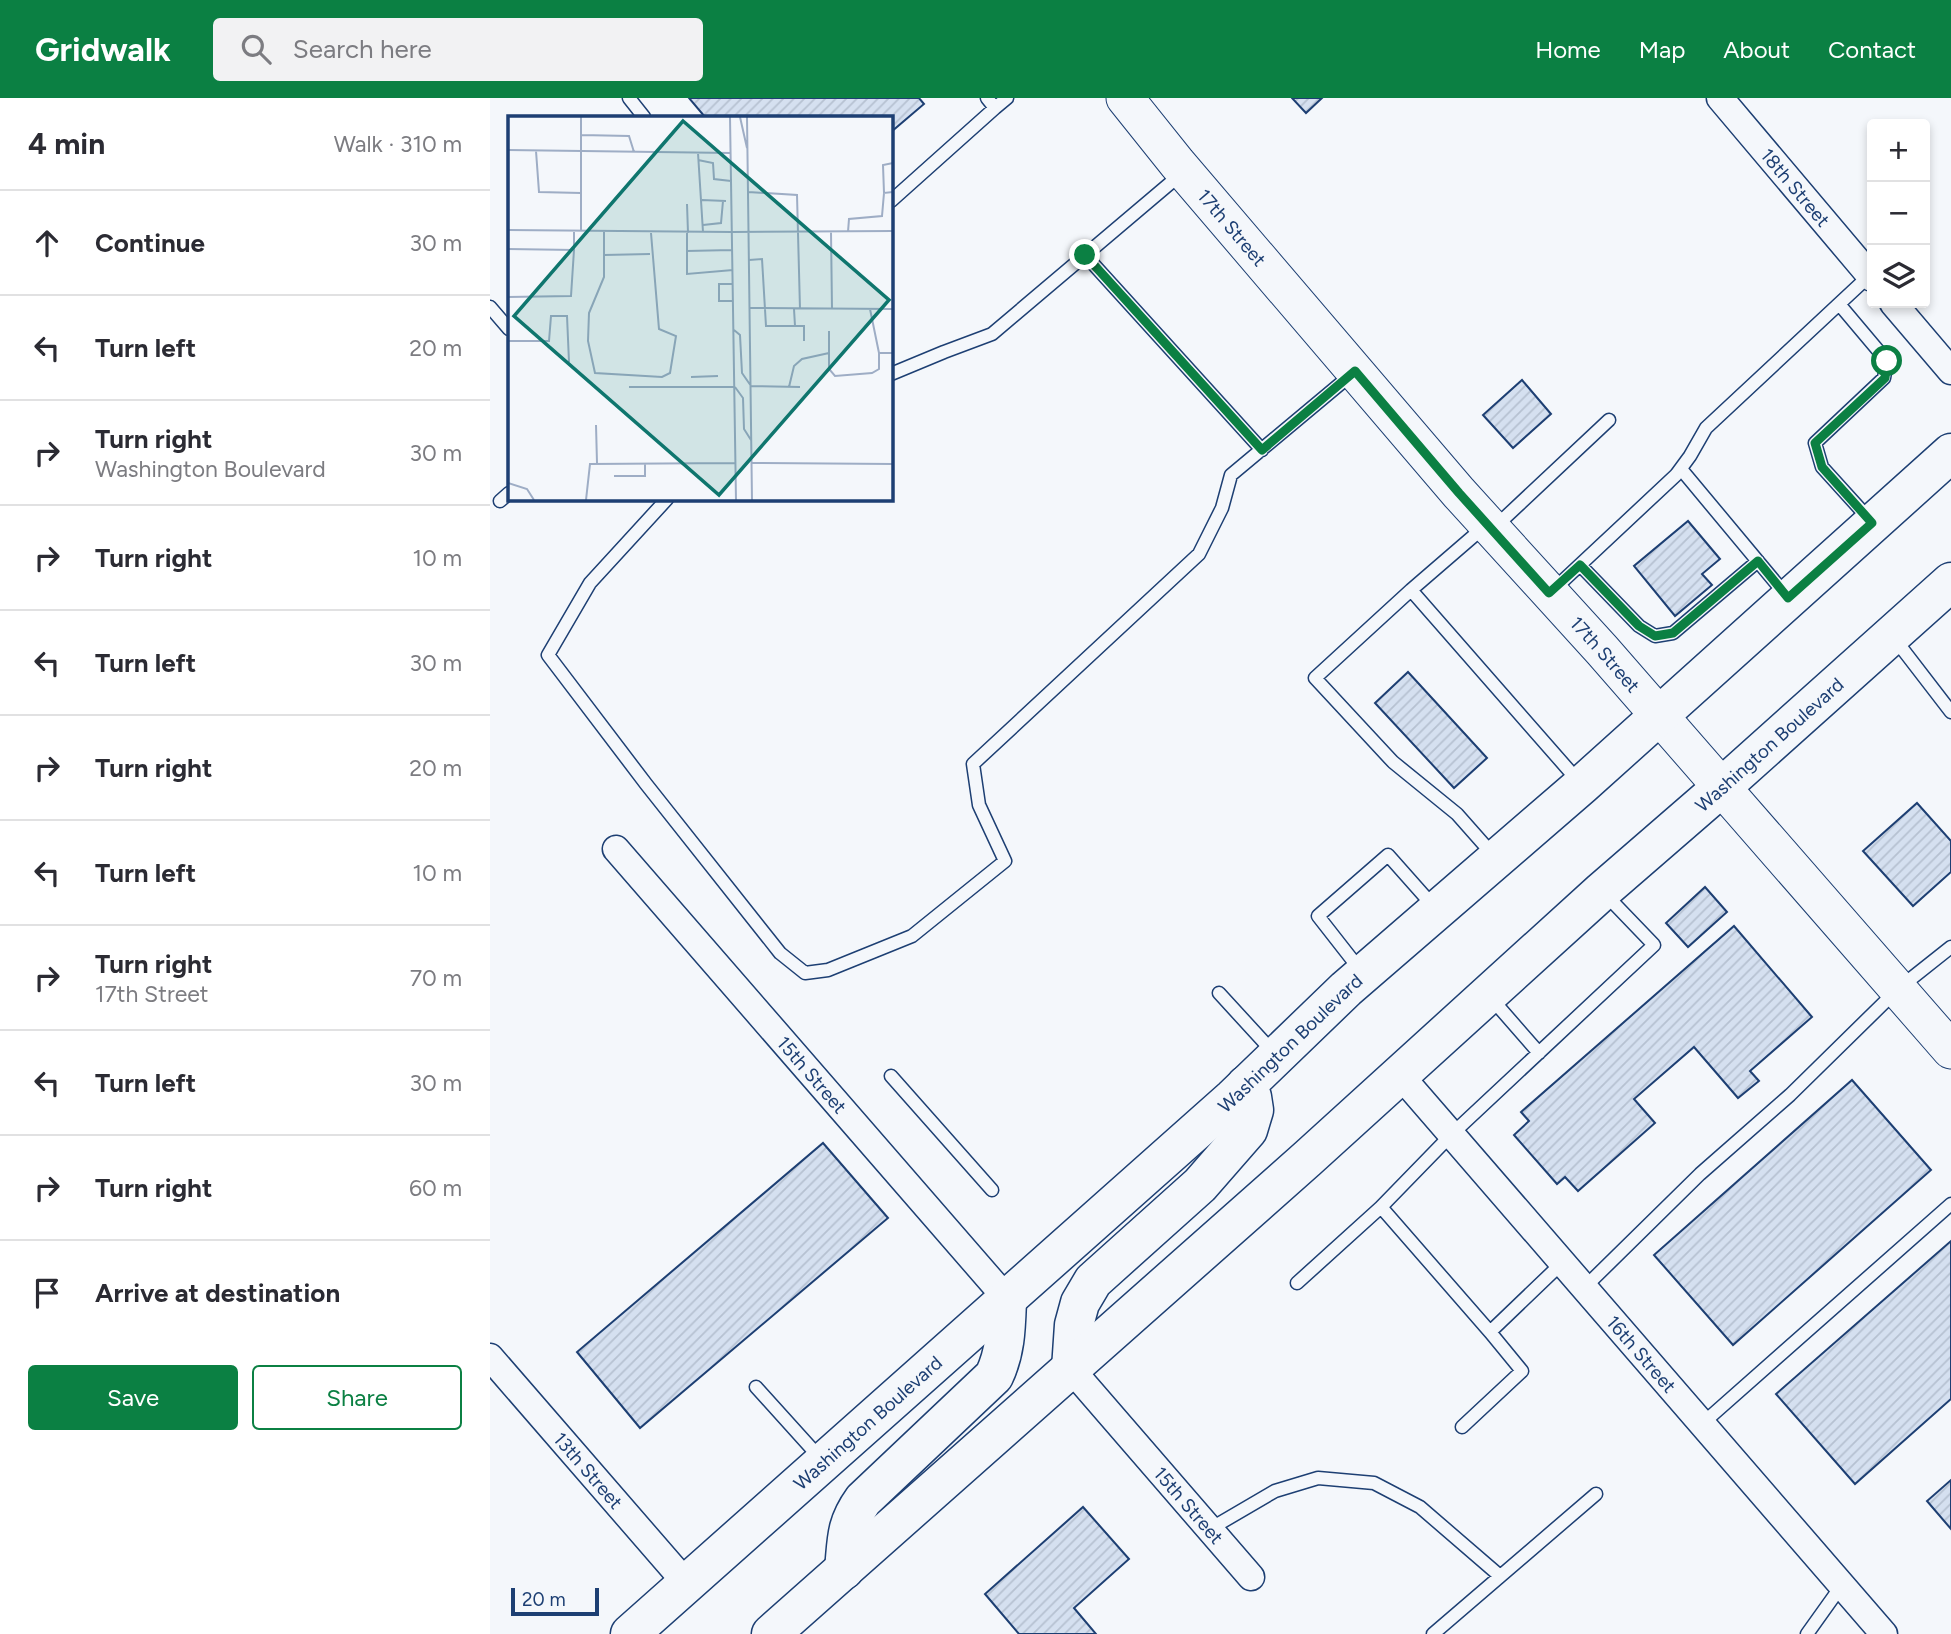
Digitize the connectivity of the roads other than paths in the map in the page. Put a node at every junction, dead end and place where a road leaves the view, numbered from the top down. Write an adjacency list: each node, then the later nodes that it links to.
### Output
1 (629, 98): 6 (lane)
2 (1007, 98): 5 (lane)
3 (1125, 98): 7 (street, 17th Street)
4 (1720, 98): 10 (street, 18th Street)
5 (991, 103): 8 (lane)
6 (644, 116)
7 (1184, 172): 9 (lane); 16 (street, 17th Street)
8 (892, 200)
9 (1085, 255): 18 (lane); 20 (lane)
10 (1867, 272)
11 (1867, 280): 12 (lane)
12 (1839, 304): 22 (lane); 24 (lane)
13 (490, 307): 15 (lane)
14 (1897, 308): 17 (street)
15 (508, 328)
16 (1355, 371): 20 (lane); 25 (street, 17th Street)
17 (1951, 371)
18 (892, 374)
19 (1609, 419): 25 (lane)
20 (1262, 450): 23 (lane)
21 (1951, 453): 24 (main road, Washington Boulevard)
22 (1681, 469): 26 (lane); 27 (lane)
23 (666, 500)
24 (1872, 523): 31 (main road, Washington Boulevard)
25 (1489, 527): 29 (lane); 30 (street, 17th Street)
26 (1758, 561): 27 (lane); 31 (lane)
27 (1580, 565): 30 (lane)
28 (1951, 582): 32 (main road, Washington Boulevard)
29 (1411, 590): 35 (lane); 38 (lane)
30 (1549, 593): 34 (street, 17th Street)
31 (1788, 598): 34 (main road, Washington Boulevard)
32 (1891, 635): 33 (lane); 36 (main road, Washington Boulevard)
33 (1951, 712)
34 (1658, 715): 35 (main road, Washington Boulevard); 36 (street, 17th Street)
35 (1581, 785): 38 (main road, Washington Boulevard)
36 (1722, 787): 39 (main road, Washington Boulevard); 43 (street, 17th Street)
37 (617, 849): 59 (street, 15th Street)
38 (1497, 859): 40 (main road, Washington Boulevard)
39 (1602, 891): 45 (main road, Washington Boulevard); 47 (lane)
40 (1437, 911): 42 (main road, Washington Boulevard); 42 (lane)
41 (1951, 947): 43 (lane)
42 (1364, 974): 48 (main road, Washington Boulevard)
43 (1898, 989): 46 (street, 17th Street); 58 (lane)
44 (1219, 993): 48 (lane)
45 (1489, 995): 47 (lane); 49 (main road, Washington Boulevard)
46 (1951, 1050)
47 (1539, 1053): 52 (lane)
48 (1276, 1056): 51 (main road, Washington Boulevard)
49 (1400, 1075): 52 (street, 16th Street); 62 (main road, Washington Boulevard)
50 (891, 1076): 53 (lane)
51 (1246, 1085): 59 (main road, Washington Boulevard); 62 (main road)
52 (1451, 1134): 55 (lane); 56 (street, 16th Street)
53 (992, 1190)
54 (1951, 1204): 64 (lane)
55 (1381, 1207): 57 (lane); 60 (lane)
56 (1562, 1263): 58 (street, 16th Street); 60 (lane)
57 (1297, 1283)
58 (1584, 1288): 64 (street, 16th Street)
59 (1007, 1299): 66 (main road, Washington Boulevard); 69 (main road)
60 (1490, 1332): 65 (lane)
61 (490, 1357): 72 (street, 13th Street)
62 (1071, 1369): 68 (street, 15th Street); 69 (main road, Washington Boulevard)
63 (755, 1387): 66 (lane)
64 (1702, 1424): 73 (street, 16th Street)
65 (1462, 1427)
66 (823, 1462): 72 (main road, Washington Boulevard)
67 (1596, 1494): 70 (lane)
68 (1210, 1529): 70 (lane); 71 (street, 15th Street)
69 (844, 1570): 75 (main road, Washington Boulevard)
70 (1500, 1576): 76 (lane)
71 (1251, 1577)
72 (686, 1583): 74 (main road, Washington Boulevard)
73 (1842, 1585): 77 (lane); 78 (street, 16th Street)
74 (630, 1634)
75 (771, 1634)
76 (1433, 1634)
77 (1807, 1634)
78 (1884, 1634)

